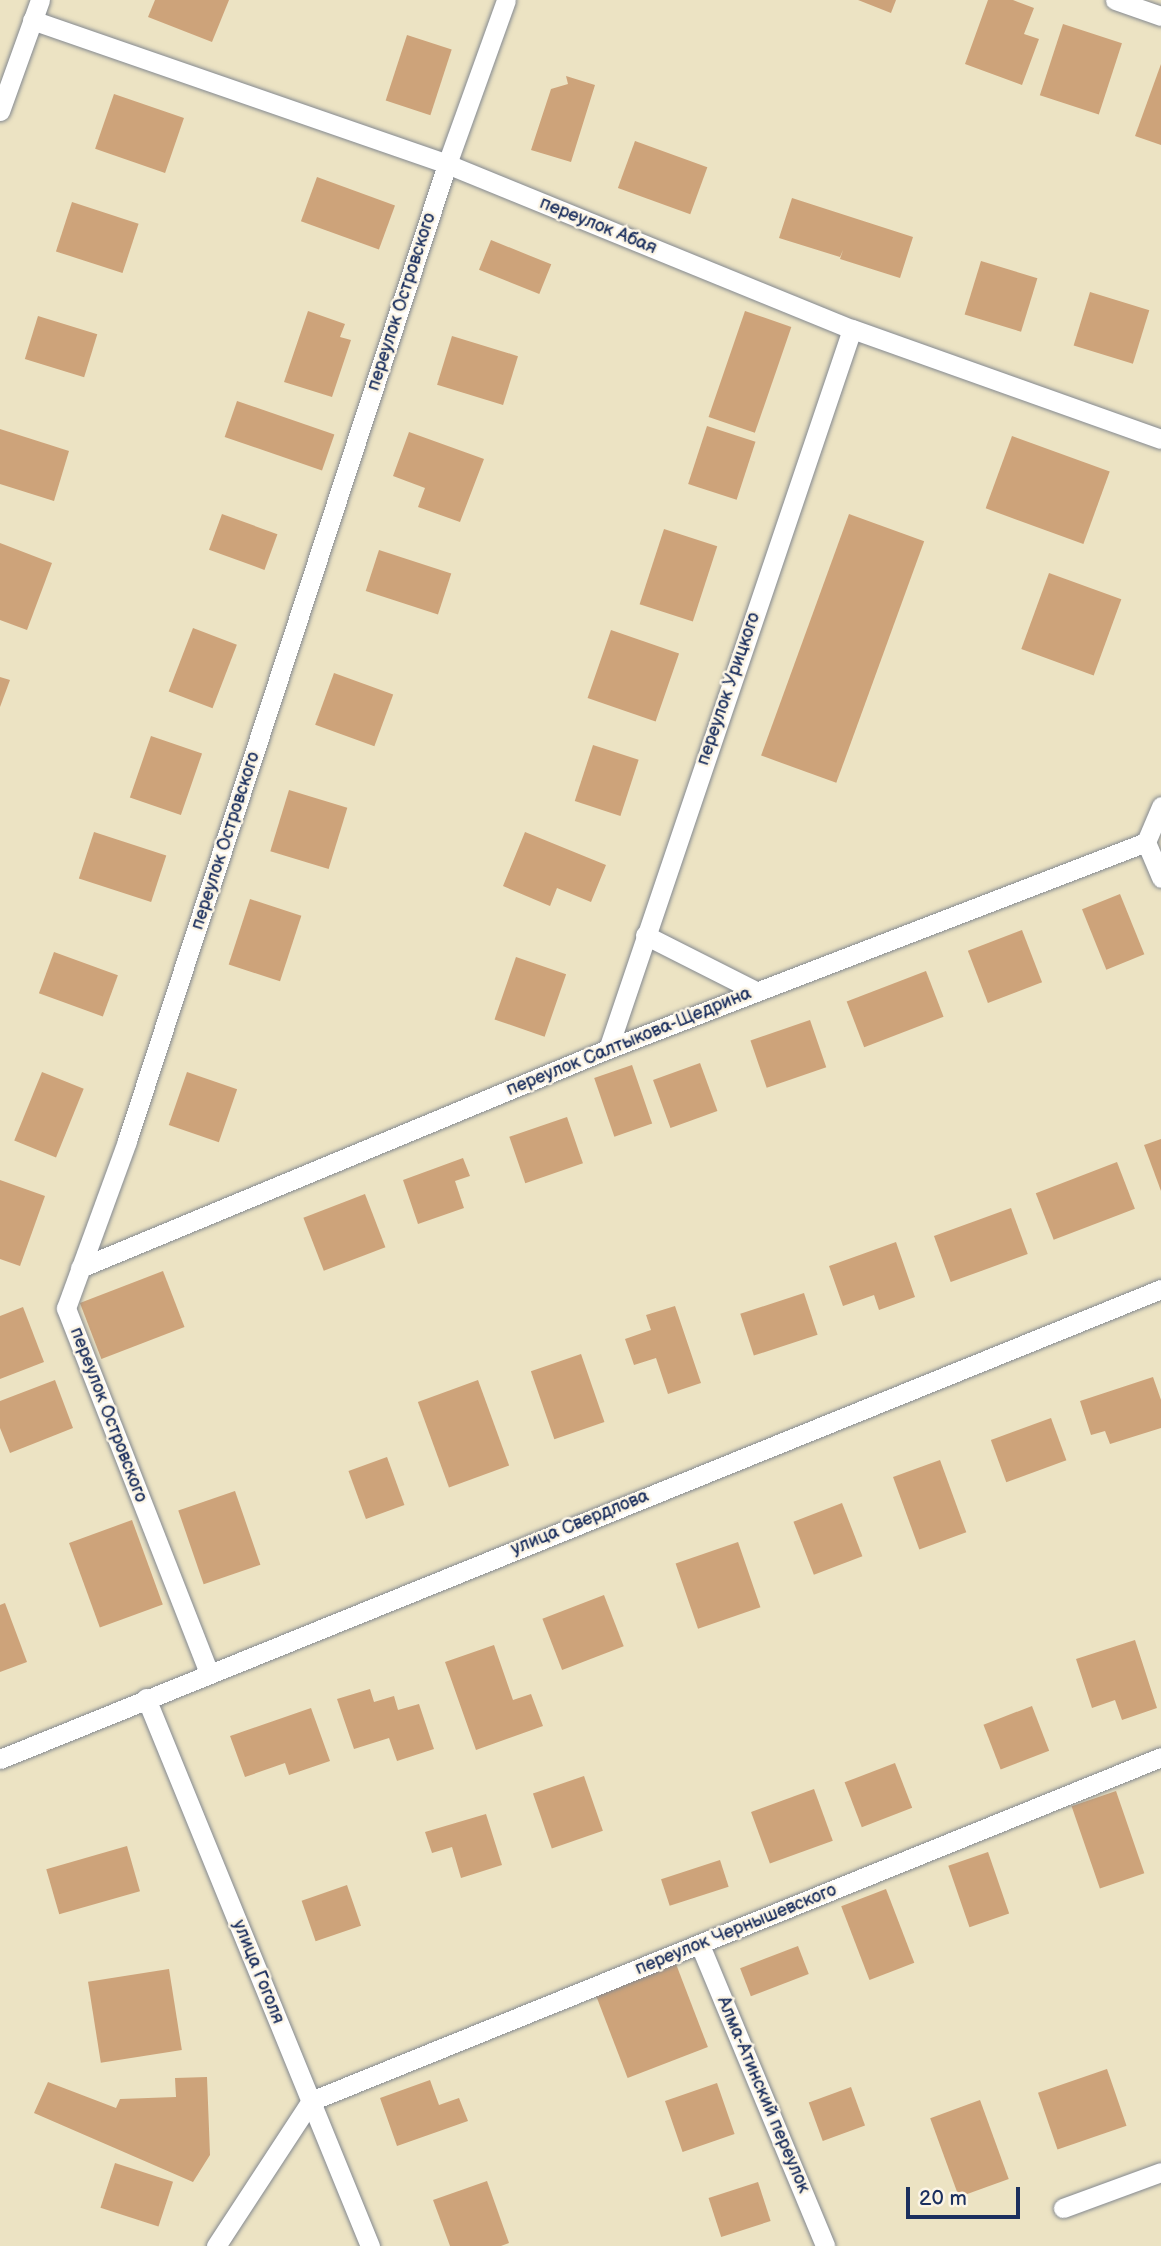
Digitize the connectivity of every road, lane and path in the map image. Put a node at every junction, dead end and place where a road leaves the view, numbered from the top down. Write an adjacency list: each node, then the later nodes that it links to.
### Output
1 (40, 0): 5 (lane)
2 (506, 0): 8 (lane, переулок Островского)
3 (1115, 0): 4 (lane)
4 (1161, 16)
5 (32, 20): 6 (lane); 8 (lane, переулок Абая)
6 (8, 57): 7 (lane)
7 (0, 111)
8 (447, 164): 9 (lane, переулок Абая); 17 (lane, переулок Островского)
9 (852, 329): 10 (lane, переулок Абая); 14 (lane, переулок Урицкого)
10 (1161, 439)
11 (1161, 806): 12 (lane)
12 (1146, 842): 13 (lane); 15 (lane, переулок Салтыкова-Щедрина)
13 (1161, 878)
14 (645, 935): 15 (lane); 16 (lane, переулок Урицкого)
15 (756, 991): 16 (lane, переулок Салтыкова-Щедрина)
16 (608, 1049): 17 (lane, переулок Салтыкова-Щедрина)
17 (80, 1268): 19 (lane, переулок Островского)
18 (1161, 1289): 19 (lane, улица Свердлова)
19 (209, 1673): 20 (lane, улица Свердлова)
20 (146, 1698): 22 (lane, улица Свердлова); 24 (lane, улица Гоголя)
21 (1161, 1757): 23 (lane, переулок Чернышевского)
22 (0, 1759)
23 (700, 1945): 24 (lane, переулок Чернышевского); 29 (lane, Алма-Атинский переулок)
24 (311, 2101): 27 (lane); 28 (lane, улица Гоголя)
25 (1161, 2172): 26 (lane)
26 (1063, 2208)
27 (216, 2246)
28 (370, 2246)
29 (825, 2246)

